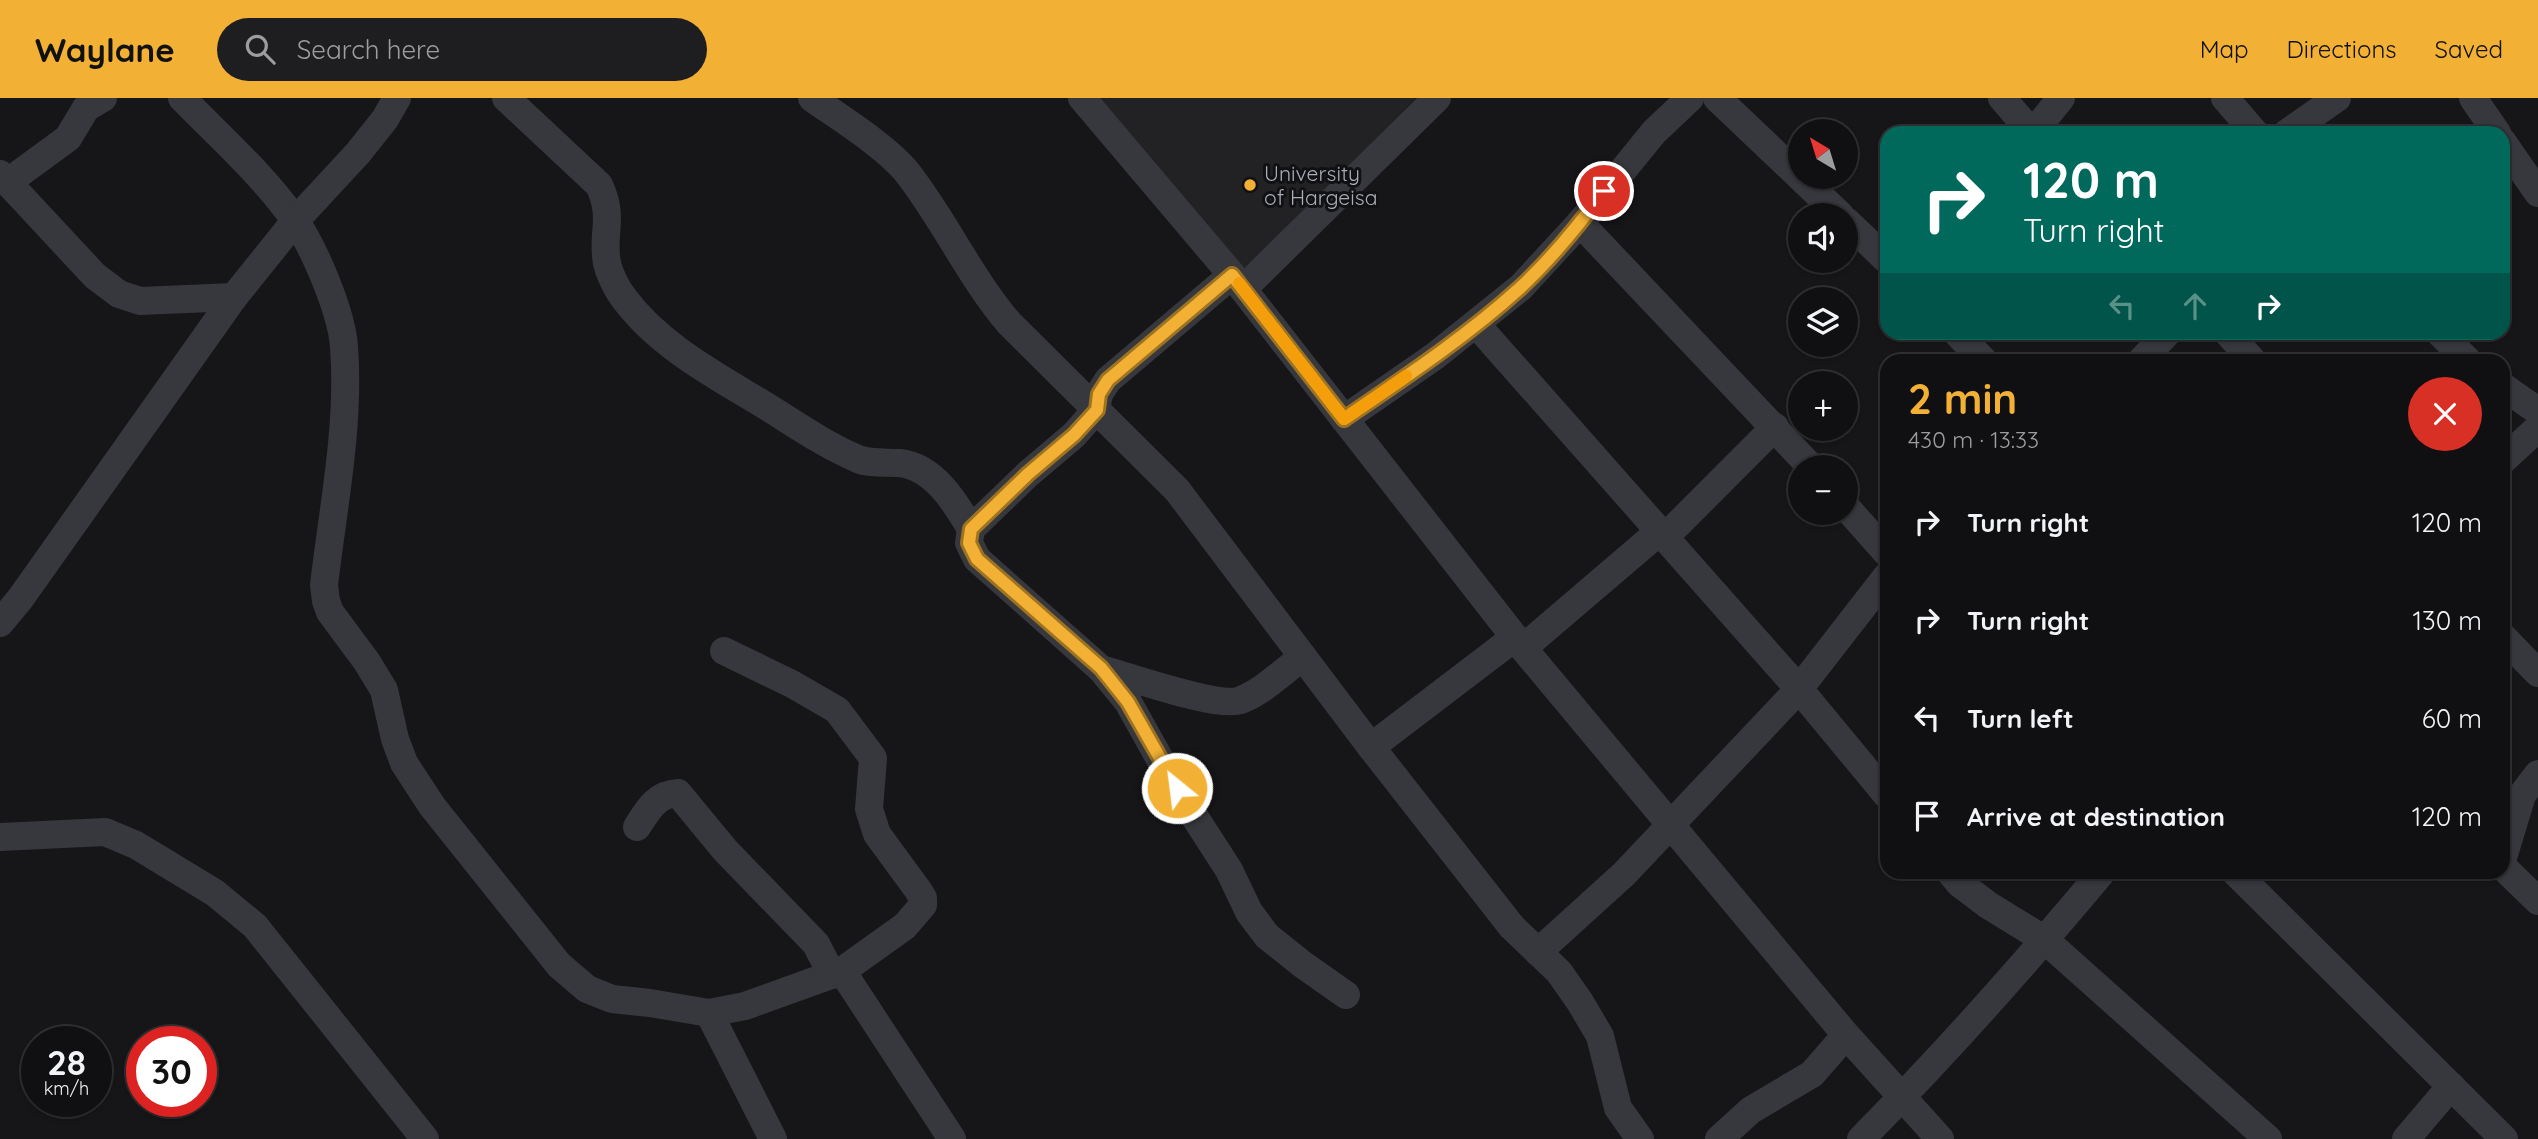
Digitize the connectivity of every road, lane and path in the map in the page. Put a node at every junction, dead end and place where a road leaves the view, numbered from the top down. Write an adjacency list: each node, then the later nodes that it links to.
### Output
1 (103, 98): 21 (street)
2 (183, 98): 24 (street)
3 (397, 98): 24 (street)
4 (506, 98): 48 (street)
5 (812, 98): 40 (street)
6 (1082, 98): 28 (street)
7 (1437, 98): 28 (street)
8 (1690, 98): 25 (street)
9 (1717, 98): 23 (street)
10 (2002, 98): 15 (street)
11 (2061, 98): 16 (street)
12 (2225, 98): 17 (street)
13 (2337, 98): 18 (street)
14 (2473, 98): 19 (street)
15 (2027, 126)
16 (2039, 126)
17 (2249, 126)
18 (2297, 126)
19 (2492, 126)
20 (2510, 153): 22 (street)
21 (4, 178): 29 (street)
22 (2538, 193)
23 (1827, 203)
24 (295, 221): 29 (street); 76 (street)
25 (1580, 223): 30 (street); 43 (street)
26 (1858, 232): 27 (street)
27 (1880, 252)
28 (1238, 282): 40 (street); 42 (street)
29 (234, 297): 52 (street)
30 (1476, 324): 42 (street); 49 (street)
31 (1964, 340): 35 (street)
32 (2161, 340): 36 (street)
33 (2234, 340): 37 (street)
34 (2446, 340): 38 (street)
35 (1977, 354)
36 (2148, 354)
37 (2247, 354)
38 (2461, 354)
39 (2510, 392): 41 (street)
40 (1097, 410): 48 (street); 56 (street)
41 (2538, 411)
42 (1344, 419): 53 (street)
43 (1775, 427): 46 (street); 49 (street)
44 (2538, 428): 45 (street)
45 (2510, 454)
46 (1800, 455)
47 (1858, 520): 50 (street)
48 (971, 529): 57 (street)
49 (1663, 534): 53 (street); 59 (street)
50 (1880, 545)
51 (1880, 585): 59 (street)
52 (0, 623)
53 (1518, 643): 60 (street); 63 (street)
54 (2510, 644): 58 (street)
55 (724, 651): 74 (street)
56 (1303, 657): 57 (street); 60 (street)
57 (1101, 668): 75 (street)
58 (2538, 673)
59 (1799, 689): 62 (street); 63 (street)
60 (1371, 747): 73 (street)
61 (2538, 774): 65 (street)
62 (1880, 787)
63 (1672, 826): 73 (street); 77 (street)
64 (637, 827): 74 (street)
65 (2510, 835)
66 (0, 837): 80 (street)
67 (2510, 871): 71 (street)
68 (1956, 879): 72 (street)
69 (2096, 879): 72 (street)
70 (2242, 879): 78 (street)
71 (2538, 901)
72 (2045, 940): 79 (street); 87 (street)
73 (1538, 952): 83 (street)
74 (837, 973): 76 (street); 82 (street)
75 (1346, 995)
76 (709, 1013): 81 (street)
77 (1846, 1035): 79 (street); 84 (street)
78 (2451, 1086): 88 (street); 89 (street)
79 (1903, 1096): 85 (street); 86 (street)
80 (425, 1139)
81 (773, 1139)
82 (952, 1139)
83 (1640, 1139)
84 (1719, 1139)
85 (1861, 1139)
86 (1940, 1139)
87 (2268, 1139)
88 (2406, 1139)
89 (2504, 1139)

